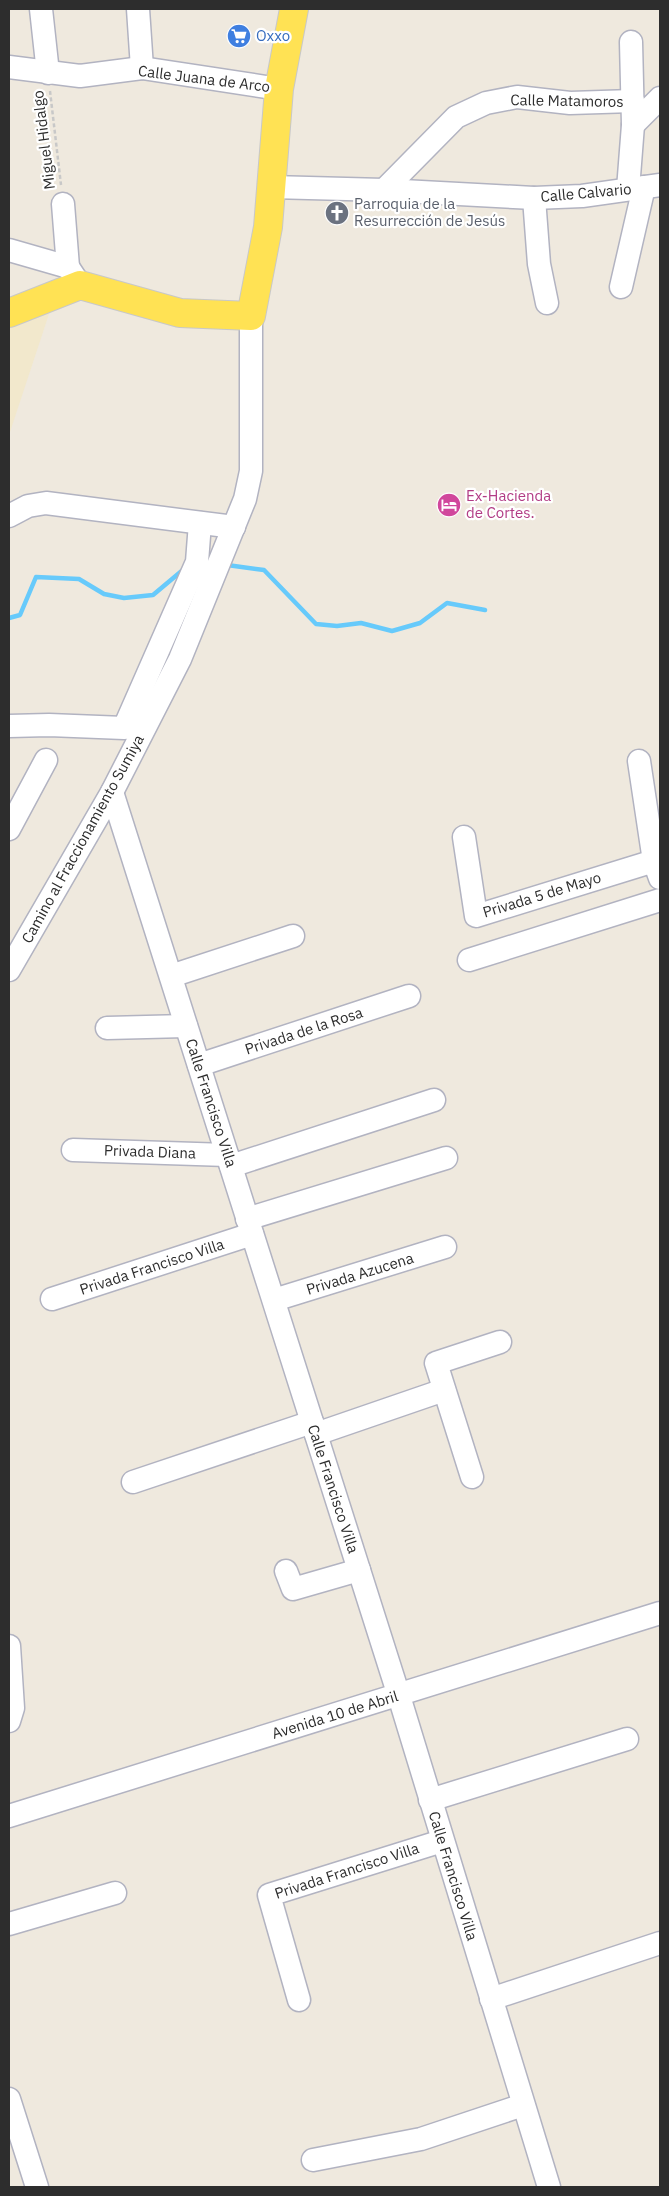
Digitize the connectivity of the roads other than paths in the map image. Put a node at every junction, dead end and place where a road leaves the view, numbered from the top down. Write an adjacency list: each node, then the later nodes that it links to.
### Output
1 (41, 9): 7 (street)
2 (138, 9): 6 (street)
3 (294, 9): 8 (main road, Camino al Fraccionamiento Sumiya)
4 (631, 42): 10 (street)
5 (9, 68): 7 (street, Calle Juana de Arco)
6 (142, 68): 7 (street, Calle Juana de Arco); 8 (street, Calle Juana de Arco)
7 (48, 73)
8 (279, 89): 12 (main road, Camino al Fraccionamiento Sumiya)
9 (660, 98): 11 (street)
10 (633, 101): 11 (street); 14 (street, Calle Matamoros)
11 (633, 125): 13 (street)
12 (271, 187): 14 (street, Calle Calvario); 22 (main road, Camino al Fraccionamiento Sumiya)
13 (644, 187): 15 (street, Calle Calvario); 19 (street)
14 (384, 190): 15 (street, Calle Calvario)
15 (534, 198): 20 (street)
16 (63, 204): 18 (street)
17 (9, 250): 18 (street)
18 (74, 276): 21 (main road); 22 (main road)
19 (620, 287)
20 (547, 303)
21 (9, 313)
22 (251, 316): 25 (street, Camino al Fraccionamiento Sumiya)
23 (9, 516): 24 (street)
24 (200, 523): 25 (street); 26 (street)
25 (234, 527): 29 (street, Camino al Fraccionamiento Sumiya)
26 (9, 726)
27 (46, 760): 30 (street)
28 (639, 761): 32 (street)
29 (112, 792): 36 (street, Camino al Fraccionamiento Sumiya); 37 (street, Calle Francisco Villa)
30 (9, 829)
31 (464, 837): 32 (street, Privada 5 de Mayo)
32 (657, 870)
33 (660, 900): 35 (street)
34 (293, 936): 37 (street)
35 (469, 960)
36 (10, 965)
37 (171, 976): 39 (street, Calle Francisco Villa)
38 (410, 996): 41 (street, Privada de la Rosa)
39 (186, 1026): 40 (street); 41 (street, Calle Francisco Villa)
40 (107, 1028)
41 (199, 1065): 45 (street, Calle Francisco Villa)
42 (434, 1100): 45 (street, Privada Diana)
43 (73, 1150): 45 (street, Privada Diana)
44 (446, 1158): 46 (street, Privada Francisco Villa)
45 (229, 1160): 46 (street, Calle Francisco Villa)
46 (250, 1226): 48 (street, Privada Francisco Villa); 49 (street, Calle Francisco Villa)
47 (446, 1247): 49 (street, Privada Azucena)
48 (52, 1299)
49 (274, 1300): 52 (street, Calle Francisco Villa)
50 (500, 1342): 51 (street)
51 (444, 1390): 52 (street); 53 (street)
52 (314, 1428): 54 (street); 55 (street, Calle Francisco Villa)
53 (472, 1477)
54 (133, 1482)
55 (359, 1570): 56 (street); 59 (street, Calle Francisco Villa)
56 (286, 1571)
57 (660, 1613): 59 (street, Avenida 10 de Abril)
58 (9, 1646): 60 (street)
59 (399, 1696): 62 (street, Calle Francisco Villa); 63 (street, Avenida 10 de Abril)
60 (9, 1721)
61 (627, 1739): 62 (street)
62 (430, 1800): 64 (street, Calle Francisco Villa)
63 (9, 1816)
64 (442, 1841): 68 (street, Calle Francisco Villa); 69 (street, Privada Francisco Villa)
65 (115, 1893): 66 (street)
66 (9, 1924)
67 (660, 1942): 68 (street)
68 (491, 1998): 71 (street, Calle Francisco Villa)
69 (299, 2000)
70 (9, 2099): 73 (street)
71 (523, 2104): 72 (street); 74 (street, Calle Francisco Villa)
72 (313, 2160)
73 (36, 2187)
74 (547, 2187)

